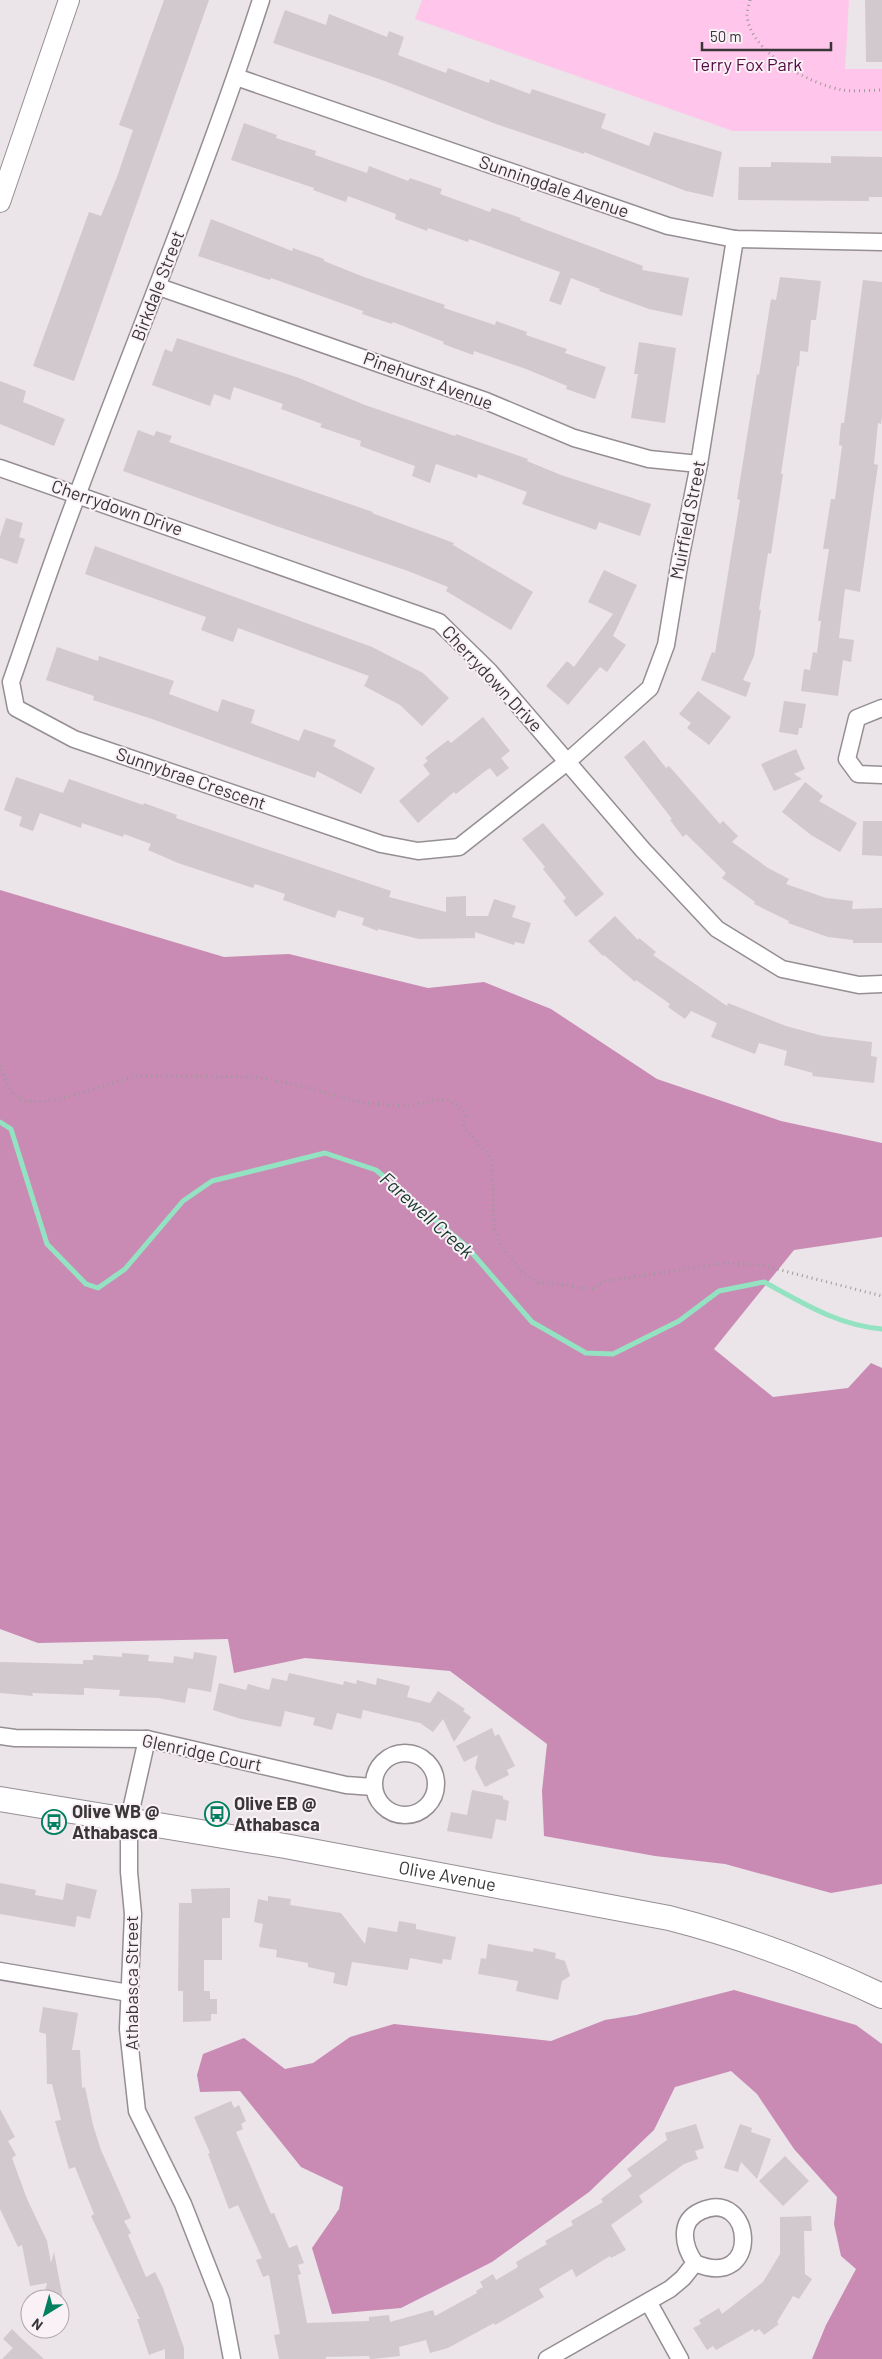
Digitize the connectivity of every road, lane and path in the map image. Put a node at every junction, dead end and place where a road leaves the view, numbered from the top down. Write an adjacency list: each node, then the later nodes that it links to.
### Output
1 (69, 0): 6 (street)
2 (261, 0): 4 (street, Birkdale Street)
3 (750, 0): 5 (path)
4 (236, 77): 7 (street, Sunningdale Avenue); 9 (street, Birkdale Street)
5 (882, 90)
6 (0, 202)
7 (735, 239): 8 (street, Sunningdale Avenue); 10 (street, Muirfield Street)
8 (882, 242)
9 (159, 287): 10 (street, Pinehurst Avenue); 12 (street, Birkdale Street)
10 (699, 464): 14 (street, Muirfield Street)
11 (0, 468): 12 (street, Cherrydown Drive)
12 (78, 493): 14 (street, Cherrydown Drive); 14 (street, Sunnybrae Crescent)
13 (882, 708): 15 (street)
14 (567, 762): 16 (street, Cherrydown Drive)
15 (882, 775)
16 (882, 984)
17 (0, 1065): 18 (path)
18 (882, 1296)
19 (0, 1736): 20 (street, Glenridge Court)
20 (147, 1739): 21 (street, Glenridge Court); 23 (street, Athabasca Street)
21 (372, 1787)
22 (0, 1799): 23 (main road, Olive Avenue)
23 (129, 1819): 25 (street, Athabasca Street); 26 (main road, Olive Avenue)
24 (0, 1971): 25 (street)
25 (129, 1993): 29 (street, Athabasca Street)
26 (882, 1996)
27 (695, 2263): 28 (street)
28 (649, 2303): 30 (street); 31 (street)
29 (232, 2359)
30 (547, 2359)
31 (680, 2359)

